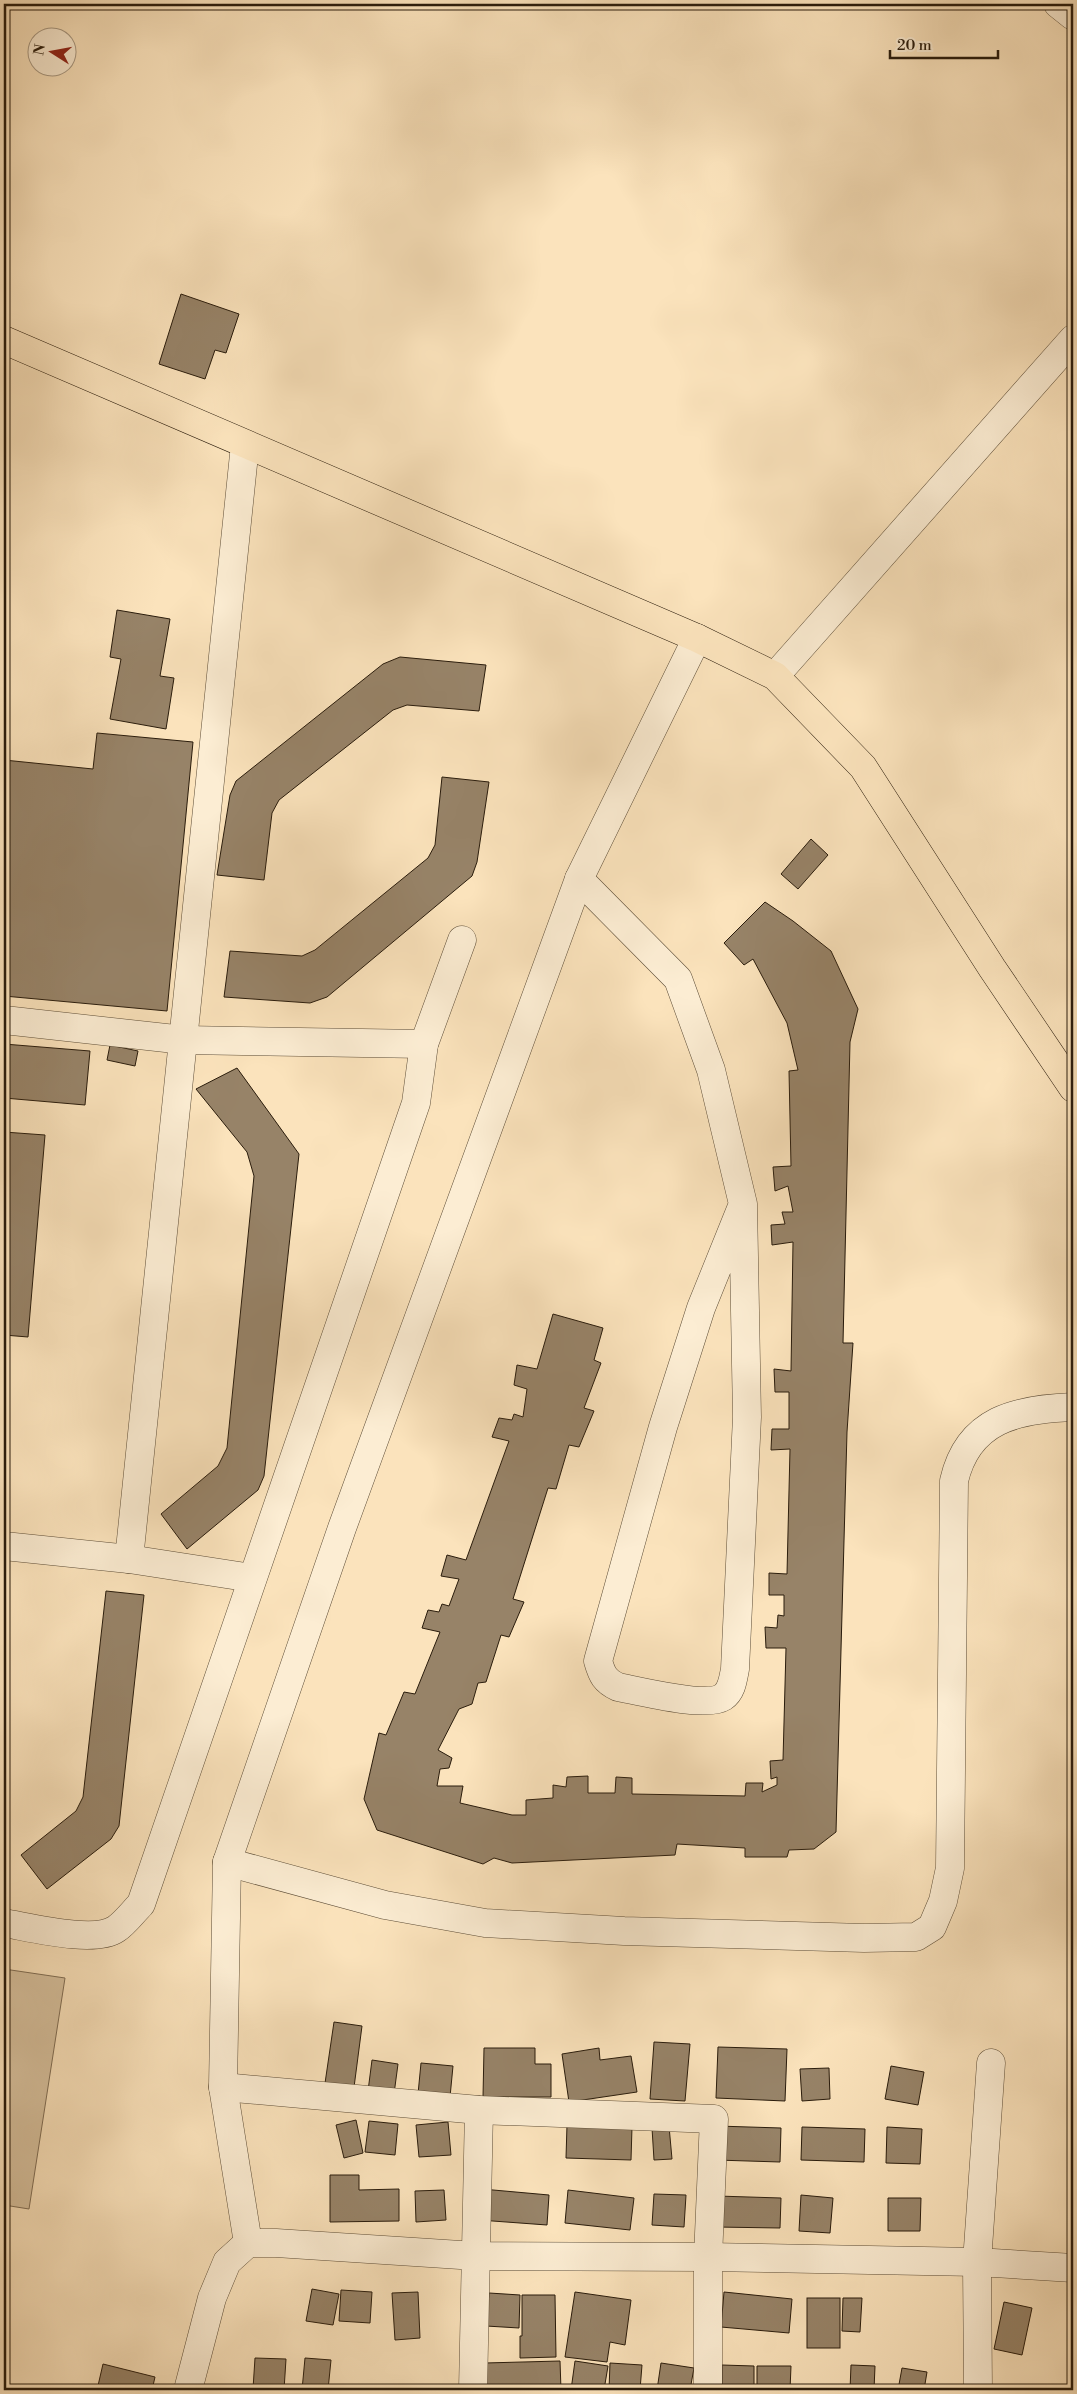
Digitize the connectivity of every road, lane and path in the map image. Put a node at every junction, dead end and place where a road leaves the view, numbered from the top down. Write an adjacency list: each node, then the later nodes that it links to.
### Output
1 (1058, 4): 2 (street)
2 (1073, 16)
3 (1073, 339): 7 (street)
4 (4, 340): 5 (main road)
5 (245, 445): 6 (main road); 11 (street)
6 (697, 638): 7 (main road); 8 (street)
7 (775, 676): 13 (main road)
8 (579, 879): 14 (street); 19 (street)
9 (462, 940): 12 (street)
10 (4, 1020): 11 (street)
11 (184, 1040): 12 (street); 17 (street)
12 (424, 1044): 18 (street)
13 (1073, 1088)
14 (743, 1204): 14 (street)
15 (1073, 1407): 19 (street)
16 (4, 1546): 17 (street)
17 (129, 1559): 18 (street)
18 (252, 1578): 20 (street)
19 (227, 1862): 22 (street)
20 (4, 1923)
21 (991, 2063): 27 (street)
22 (223, 2088): 23 (street); 24 (street)
23 (479, 2110): 25 (street); 26 (street)
24 (248, 2243): 25 (street); 29 (street)
25 (476, 2256): 26 (street); 30 (street)
26 (708, 2257): 27 (street); 31 (street)
27 (977, 2262): 28 (street); 32 (street)
28 (1073, 2268)
29 (188, 2390)
30 (473, 2390)
31 (708, 2390)
32 (978, 2390)

